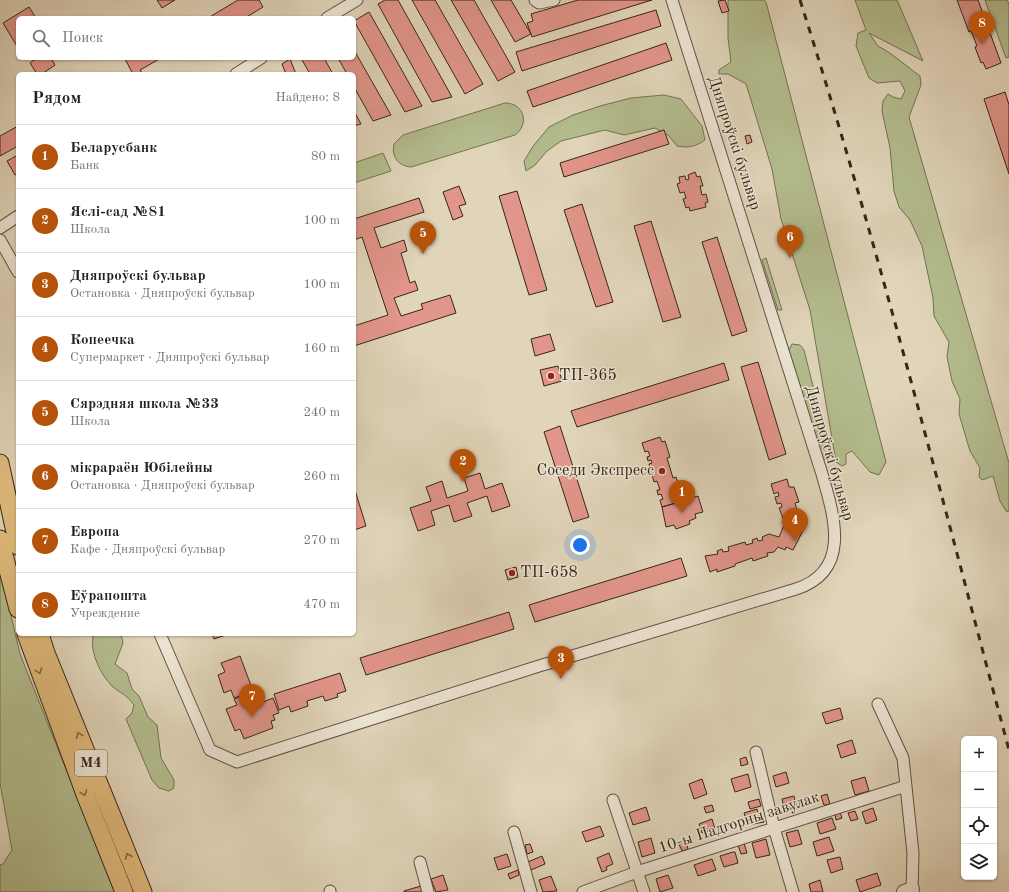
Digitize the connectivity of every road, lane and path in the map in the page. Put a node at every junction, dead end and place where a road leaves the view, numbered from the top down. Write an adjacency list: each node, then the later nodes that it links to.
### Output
1 (356, 0): 5 (street)
2 (535, 0): 3 (street)
3 (554, 0)
4 (672, 0): 19 (street, Дняпроўскі бульвар)
5 (330, 16)
6 (258, 60): 7 (street)
7 (239, 72)
8 (16, 217): 9 (street)
9 (0, 228)
10 (0, 240): 11 (street)
11 (4, 253): 12 (street)
12 (16, 269)
13 (0, 463): 14 (main road)
14 (16, 537)
15 (0, 538): 16 (main road)
16 (16, 601)
17 (27, 636): 29 (main road, М4, one-way to 29)
18 (41, 636): 30 (main road, М4, one-way to 18)
19 (161, 636)
20 (878, 704): 22 (street)
21 (756, 752): 24 (street)
22 (906, 786): 24 (street, 10-ы Падгорны завулак); 28 (street)
23 (613, 800): 27 (street)
24 (774, 828): 27 (street, 10-ы Падгорны завулак); 35 (street)
25 (514, 832): 32 (street)
26 (420, 862): 31 (street)
27 (637, 872): 33 (street, 10-ы Падгорны завулак); 34 (street)
28 (909, 891)
29 (124, 892)
30 (143, 892)
31 (428, 892)
32 (531, 892)
33 (583, 892)
34 (644, 892)
35 (793, 892)

